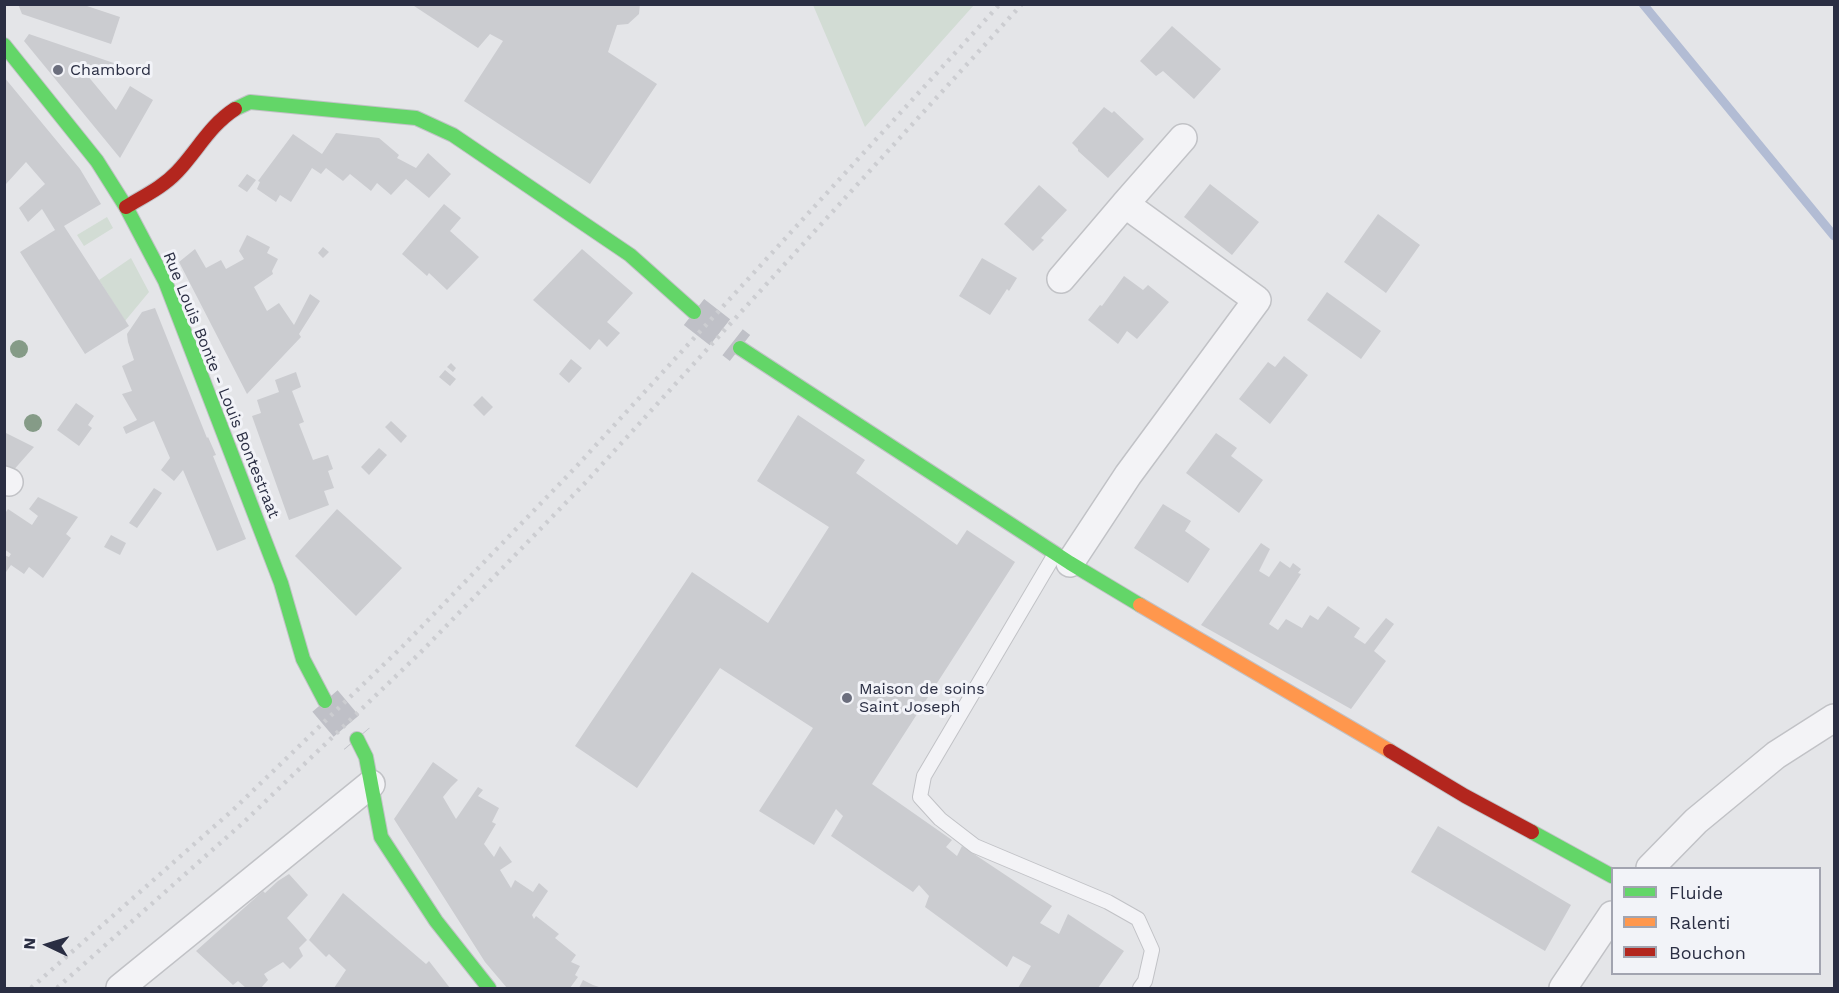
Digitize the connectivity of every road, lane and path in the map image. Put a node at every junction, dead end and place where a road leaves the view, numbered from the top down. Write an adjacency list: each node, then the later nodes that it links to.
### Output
1 (4, 45): 4 (street, Rue Louis Bonte - Louis Bontestraat)
2 (1183, 138): 3 (street)
3 (1125, 204): 5 (street); 8 (street)
4 (126, 207): 6 (street); 9 (street, Rue Louis Bonte - Louis Bontestraat)
5 (1061, 279)
6 (694, 312)
7 (740, 348): 8 (street)
8 (1062, 559): 14 (street); 18 (lane)
9 (325, 701)
10 (1834, 718): 13 (street)
11 (357, 739): 12 (street)
12 (372, 784): 16 (street); 17 (street)
13 (1651, 867)
14 (1611, 875)
15 (1611, 916): 19 (street)
16 (120, 988)
17 (489, 988)
18 (1140, 988)
19 (1563, 988)

